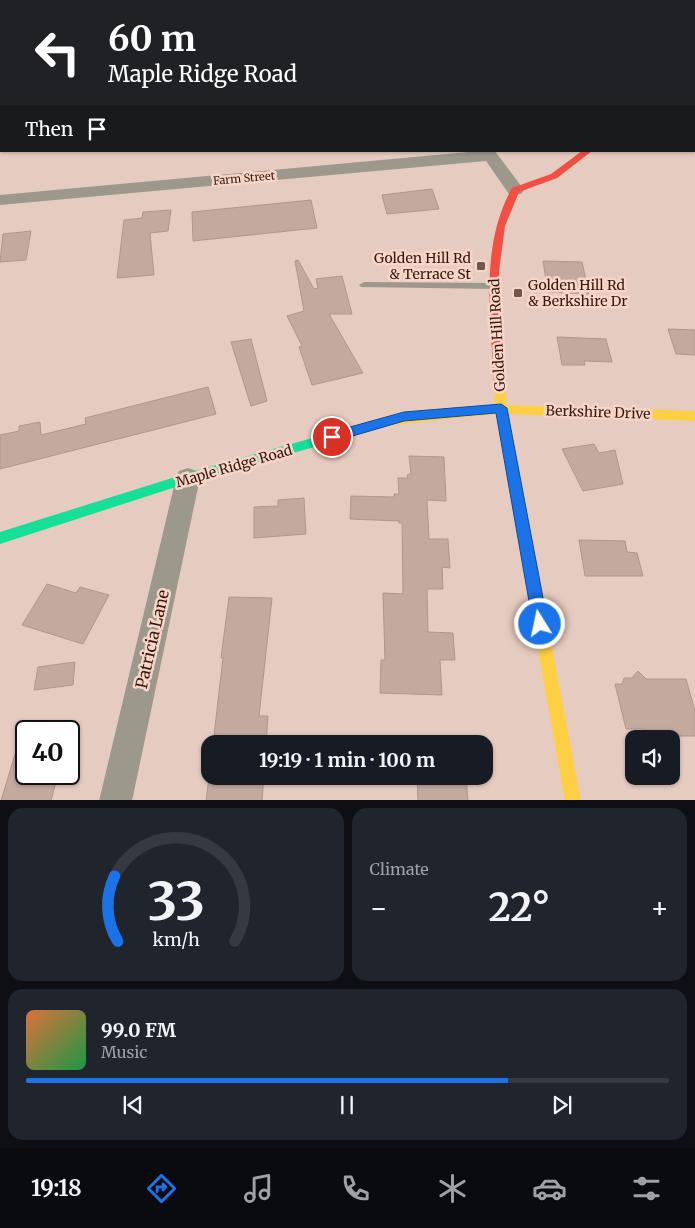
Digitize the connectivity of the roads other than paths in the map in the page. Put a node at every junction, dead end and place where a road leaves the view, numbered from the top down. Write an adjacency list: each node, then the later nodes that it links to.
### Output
1 (587, 152): 3 (street)
2 (488, 153): 3 (street); 4 (street, Farm Street)
3 (515, 190): 6 (street, Golden Hill Road)
4 (0, 200)
5 (364, 286): 6 (lane)
6 (495, 286): 7 (street, Golden Hill Road)
7 (501, 408): 8 (street, Berkshire Drive); 9 (street, Maple Ridge Road); 12 (street, Golden Hill Road)
8 (695, 416)
9 (188, 478): 10 (street, Maple Ridge Road); 11 (street, Patricia Lane)
10 (0, 538)
11 (115, 800)
12 (572, 800)

